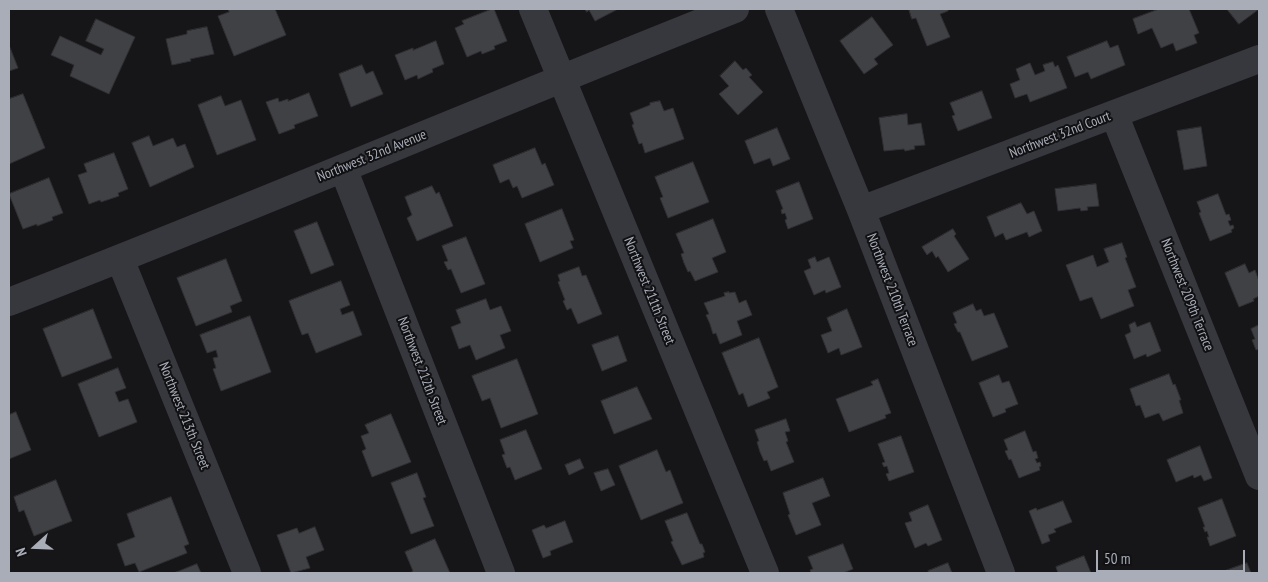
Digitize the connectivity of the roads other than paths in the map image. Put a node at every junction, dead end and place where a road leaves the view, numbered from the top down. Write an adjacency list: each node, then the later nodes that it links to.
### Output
1 (533, 9): 5 (street, Northwest 211th Street)
2 (736, 9): 5 (street, Northwest 32nd Avenue)
3 (779, 9): 8 (street, Northwest 210th Terrace)
4 (1259, 59): 6 (street, Northwest 32nd Court)
5 (562, 77): 7 (street, Northwest 32nd Avenue); 14 (street, Northwest 211th Street)
6 (1114, 114): 8 (street, Northwest 32nd Court); 11 (street, Northwest 209th Terrace)
7 (343, 168): 9 (street, Northwest 32nd Avenue); 13 (street, Northwest 212th Street)
8 (861, 210): 15 (street, Northwest 210th Terrace)
9 (120, 259): 10 (street, Northwest 32nd Avenue); 12 (street, Northwest 213th Street)
10 (9, 302)
11 (1259, 476)
12 (247, 573)
13 (501, 573)
14 (765, 573)
15 (1001, 573)

